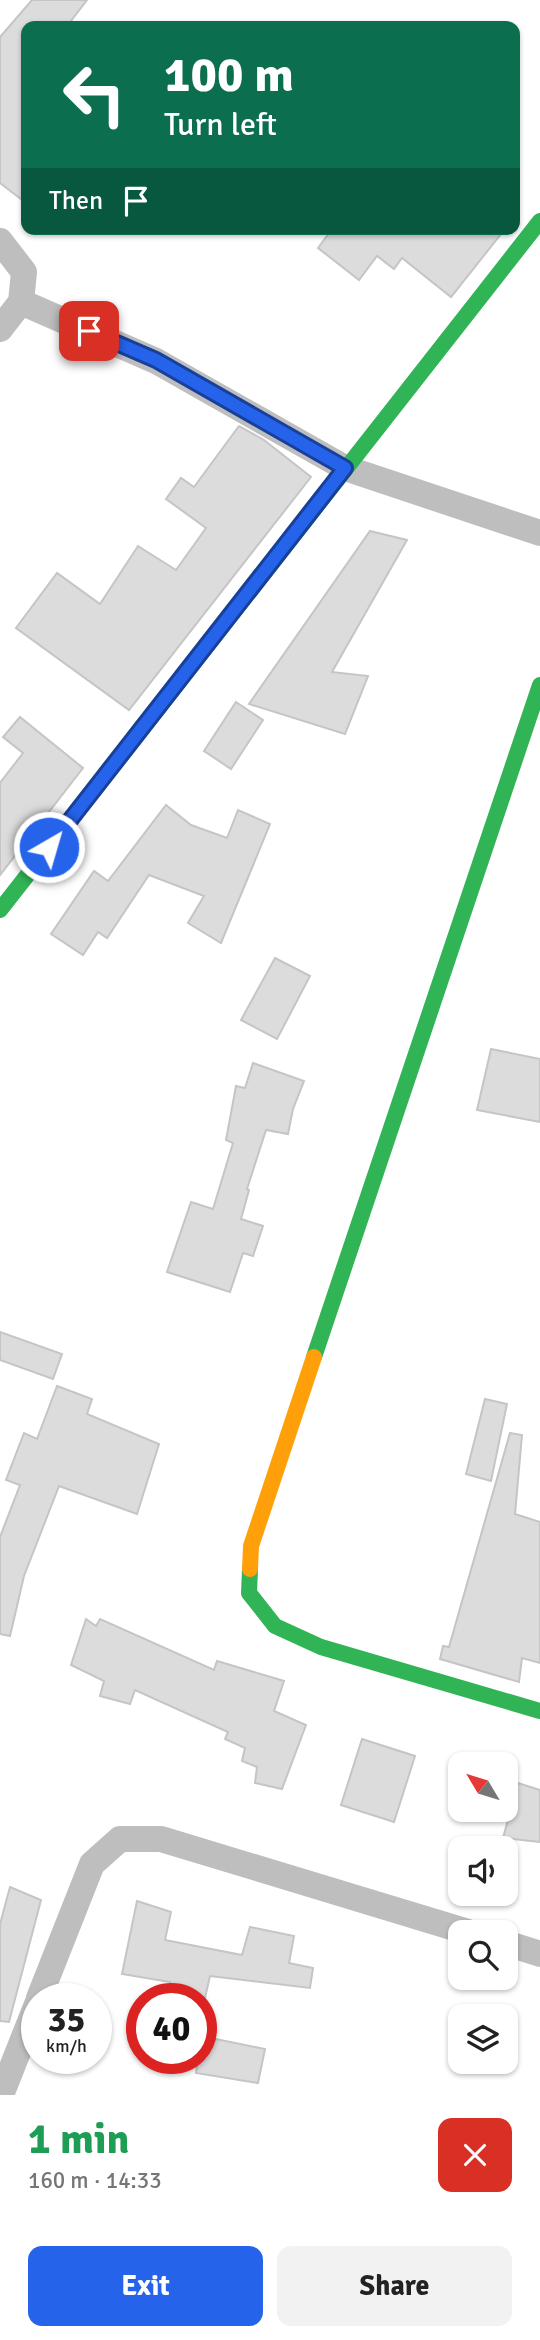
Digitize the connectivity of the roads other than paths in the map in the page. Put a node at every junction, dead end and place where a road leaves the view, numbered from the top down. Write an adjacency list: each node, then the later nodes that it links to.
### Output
1 (540, 221): 5 (street)
2 (0, 241): 3 (street)
3 (21, 302): 4 (street); 5 (street)
4 (0, 328)
5 (345, 468): 6 (street); 8 (street)
6 (540, 533)
7 (540, 685): 9 (street)
8 (0, 910)
9 (540, 1711)
10 (448, 1926): 13 (street)
11 (518, 1947): 12 (street)
12 (540, 1954)
13 (45, 1983)
14 (21, 2044): 15 (street)
15 (1, 2095)

